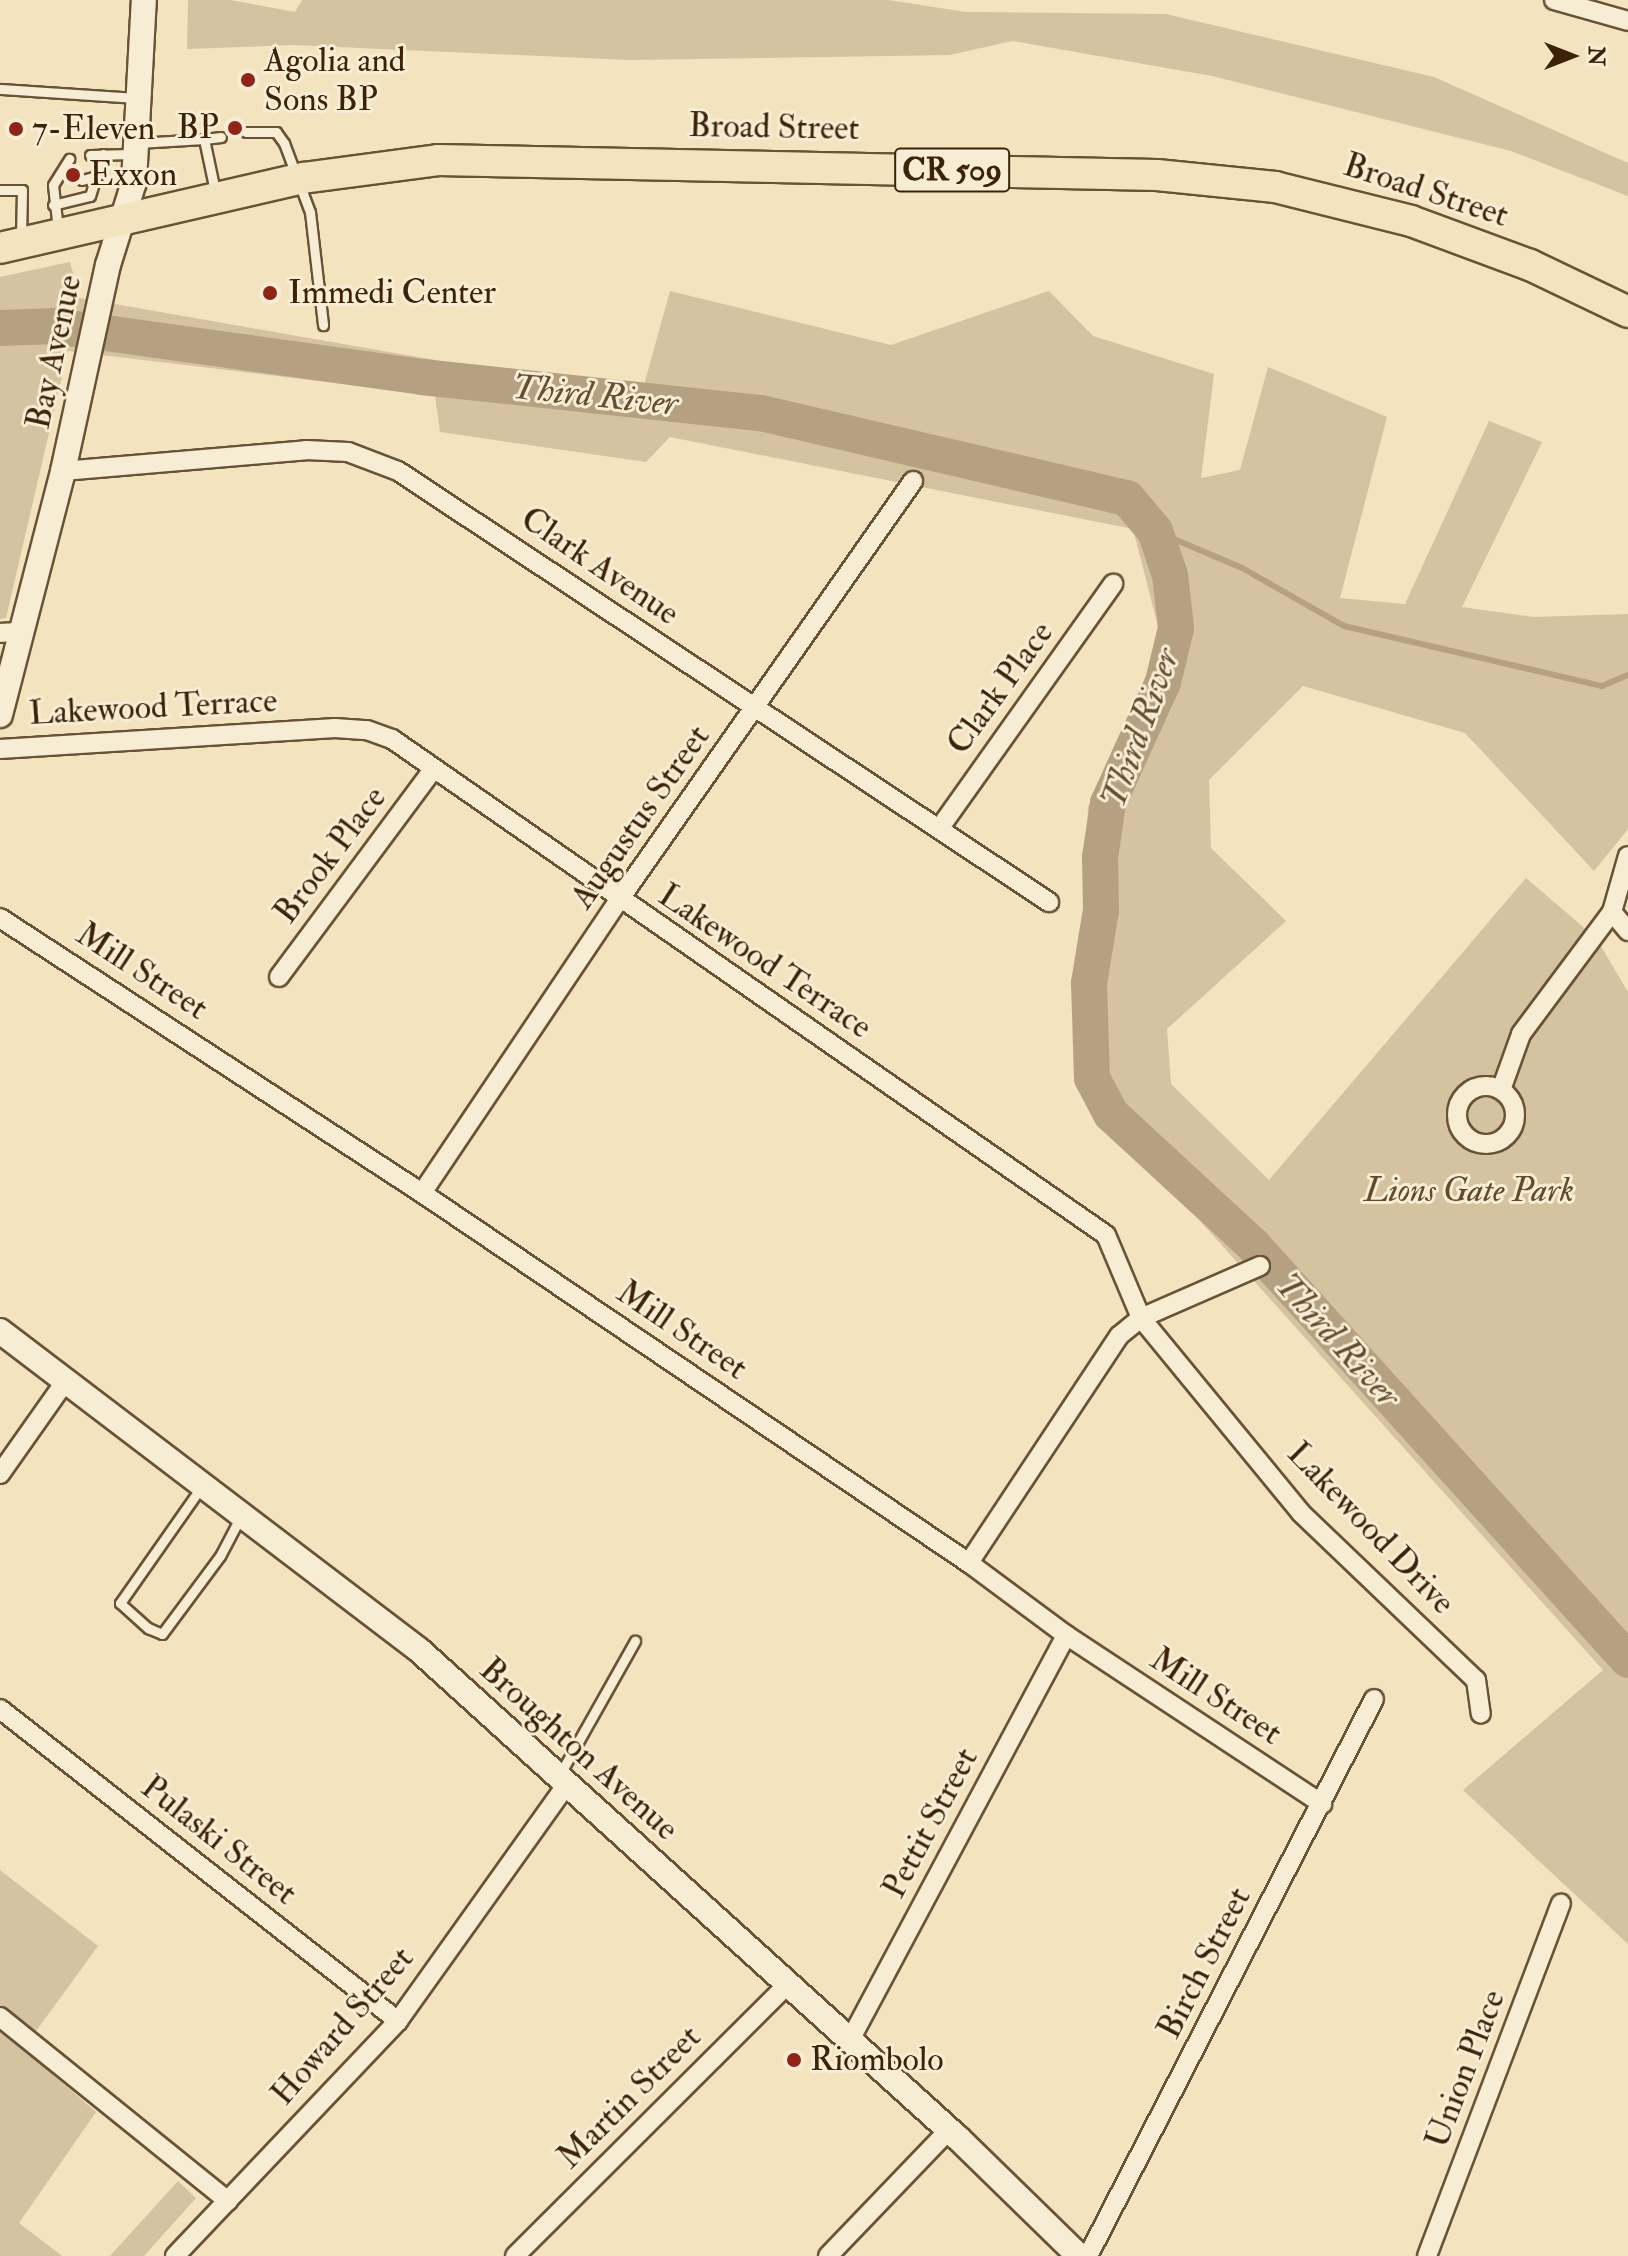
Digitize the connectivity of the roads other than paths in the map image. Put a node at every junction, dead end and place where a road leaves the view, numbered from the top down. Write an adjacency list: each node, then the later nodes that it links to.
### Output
1 (144, 0): 6 (street, Bay Avenue)
2 (1554, 0): 3 (street)
3 (1601, 6): 4 (street)
4 (1628, 21)
5 (0, 89): 6 (lane)
6 (140, 98): 10 (street, Bay Avenue)
7 (246, 132): 16 (lane)
8 (221, 137): 9 (lane)
9 (204, 139): 10 (lane); 18 (lane)
10 (138, 148): 11 (lane); 20 (street, Bay Avenue)
11 (103, 154): 12 (lane); 14 (lane)
12 (90, 155)
13 (69, 159): 19 (lane)
14 (97, 176): 15 (lane); 19 (lane)
15 (82, 180)
16 (295, 180): 18 (main road, Broad Street / CR 509); 23 (main road, Broad Street / CR 509); 24 (lane)
17 (0, 190): 22 (lane)
18 (216, 199): 20 (main road, Broad Street / CR 509)
19 (53, 205): 21 (lane)
20 (124, 223): 21 (main road, Broad Street / CR 509); 25 (street, Bay Avenue)
21 (60, 235): 22 (main road, Broad Street / CR 509)
22 (11, 245)
23 (1628, 312)
24 (323, 325)
25 (63, 471): 28 (street, Bay Avenue); 29 (street, Clark Avenue)
26 (913, 481): 29 (street, Augustus Street)
27 (1113, 584): 33 (street, Clark Place)
28 (10, 632): 30 (street, Bay Avenue)
29 (756, 708): 33 (street, Clark Avenue); 35 (street, Augustus Street)
30 (0, 715)
31 (0, 749): 32 (street, Lakewood Terrace)
32 (432, 771): 35 (street, Lakewood Terrace); 40 (street, Brook Place)
33 (939, 829): 36 (street, Clark Avenue)
34 (1628, 856): 37 (street)
35 (619, 900): 42 (street, Augustus Street); 44 (street, Lakewood Terrace)
36 (1049, 902)
37 (1612, 912): 39 (street); 41 (street)
38 (0, 918): 42 (street, Mill Street)
39 (1628, 931)
40 (279, 977)
41 (1501, 1090)
42 (422, 1193): 50 (street, Mill Street)
43 (1260, 1266): 44 (street)
44 (1141, 1318): 50 (street); 55 (street, Lakewood Drive)
45 (0, 1331): 46 (street, Broughton Avenue)
46 (65, 1382): 47 (street); 48 (street, Broughton Avenue)
47 (0, 1474)
48 (202, 1486): 49 (street, Broughton Avenue); 49 (lane)
49 (241, 1516): 56 (street, Broughton Avenue)
50 (969, 1563): 51 (street, Mill Street)
51 (1066, 1635): 57 (street, Mill Street); 62 (street, Pettit Street)
52 (635, 1641): 56 (lane)
53 (1374, 1699): 57 (street, Birch Street)
54 (0, 1709): 61 (street, Pulaski Street)
55 (1481, 1714)
56 (563, 1781): 59 (street, Broughton Avenue); 61 (street, Howard Street)
57 (1322, 1804): 69 (street, Birch Street)
58 (1561, 1904): 70 (street, Union Place)
59 (788, 1984): 62 (street, Broughton Avenue); 66 (street, Martin Street)
60 (0, 2017): 64 (street)
61 (398, 2021): 64 (street, Howard Street)
62 (850, 2040): 63 (street, Broughton Avenue)
63 (949, 2130): 67 (street); 68 (street, Broughton Avenue)
64 (228, 2201): 65 (street, Howard Street)
65 (175, 2256)
66 (515, 2256)
67 (828, 2256)
68 (1079, 2256)
69 (1088, 2256)
70 (1427, 2256)

